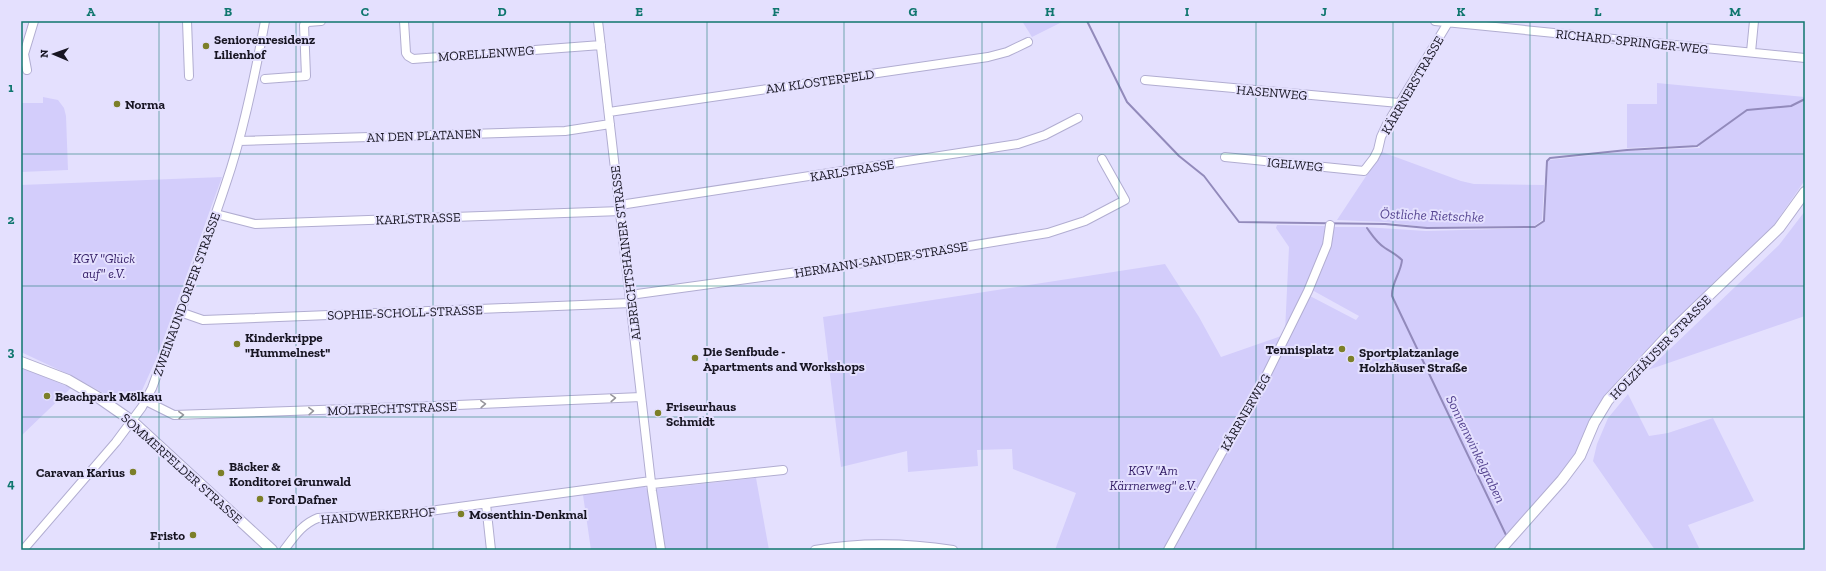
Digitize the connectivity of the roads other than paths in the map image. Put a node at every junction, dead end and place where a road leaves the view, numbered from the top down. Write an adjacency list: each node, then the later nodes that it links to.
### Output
1 (34, 21): 14 (street)
2 (187, 21): 15 (street)
3 (265, 21): 22 (street, ZWEINAUNDORFER STRASSE)
4 (321, 21): 16 (street)
5 (404, 21): 11 (street, MORELLENWEG)
6 (598, 21): 11 (street, ALBRECHTSHAINER STRASSE)
7 (1436, 21): 9 (street, RICHARD-SPRINGER-WEG)
8 (1754, 21): 12 (street)
9 (1449, 22): 12 (street, RICHARD-SPRINGER-WEG); 18 (street, KÄRRNERSTRASSE)
10 (1028, 42): 19 (street, AM KLOSTERFELD)
11 (601, 45): 19 (street, ALBRECHTSHAINER STRASSE)
12 (1751, 52): 13 (street, RICHARD-SPRINGER-WEG)
13 (1805, 58)
14 (27, 70)
15 (189, 76)
16 (265, 79)
17 (1145, 80): 18 (street, HASENWEG)
18 (1399, 103): 25 (street, KÄRRNERSTRASSE)
19 (609, 112): 21 (street, ALBRECHTSHAINER STRASSE)
20 (1078, 118): 27 (street, KARLSTRASSE)
21 (610, 124): 22 (street, AN DEN PLATANEN); 27 (street, ALBRECHTSHAINER STRASSE)
22 (239, 141): 28 (street, ZWEINAUNDORFER STRASSE)
23 (1225, 157): 25 (street, IGELWEG)
24 (1102, 159): 30 (street, HERMANN-SANDER-STRASSE)
25 (1364, 171)
26 (1805, 192): 47 (main road, HOLZHÄUSER STRASSE)
27 (621, 208): 28 (street, KARLSTRASSE); 30 (street, ALBRECHTSHAINER STRASSE)
28 (216, 214): 31 (street, ZWEINAUNDORFER STRASSE)
29 (1330, 225): 46 (street, KÄRRNERWEG)
30 (631, 299): 31 (street, SOPHIE-SCHOLL-STRASSE); 33 (street, ALBRECHTSHAINER STRASSE)
31 (180, 312): 34 (street, ZWEINAUNDORFER STRASSE)
32 (21, 362): 35 (main road, SOMMERFELDER STRASSE)
33 (641, 397): 34 (street, MOLTRECHTSTRASSE, one-way to 33); 37 (street, ALBRECHTSHAINER STRASSE)
34 (146, 401): 35 (street, ZWEINAUNDORFER STRASSE)
35 (132, 421): 39 (street, ZWEINAUNDORFER STRASSE); 40 (main road, SOMMERFELDER STRASSE)
36 (783, 470): 37 (street)
37 (651, 483): 38 (street, HANDWERKERHOF); 43 (street, ALBRECHTSHAINER STRASSE)
38 (486, 504): 41 (street, HANDWERKERHOF); 42 (street)
39 (23, 550)
40 (272, 550)
41 (284, 550)
42 (491, 550)
43 (661, 550)
44 (815, 550): 45 (street)
45 (953, 550)
46 (1168, 550)
47 (1500, 550)

